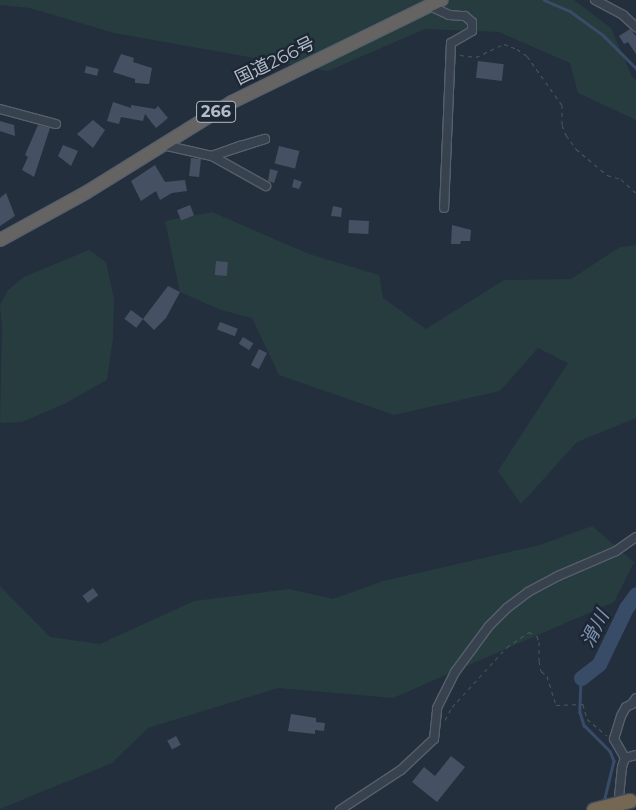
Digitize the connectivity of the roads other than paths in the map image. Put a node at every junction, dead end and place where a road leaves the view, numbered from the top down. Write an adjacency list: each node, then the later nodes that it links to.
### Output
1 (595, 0): 3 (street)
2 (435, 3): 6 (highway, 国道266号 / 266); 9 (street)
3 (636, 27)
4 (0, 109): 5 (street)
5 (56, 124)
6 (164, 145): 7 (street); 10 (highway, 国道266号 / 266)
7 (212, 156): 7 (street); 8 (street)
8 (266, 186)
9 (444, 208)
10 (0, 240)
11 (636, 537): 16 (street)
12 (636, 698): 14 (street)
13 (636, 755): 14 (street)
14 (625, 758): 18 (street)
15 (630, 801): 17 (highway, bridge)
16 (340, 810)
17 (594, 810)
18 (618, 810)

